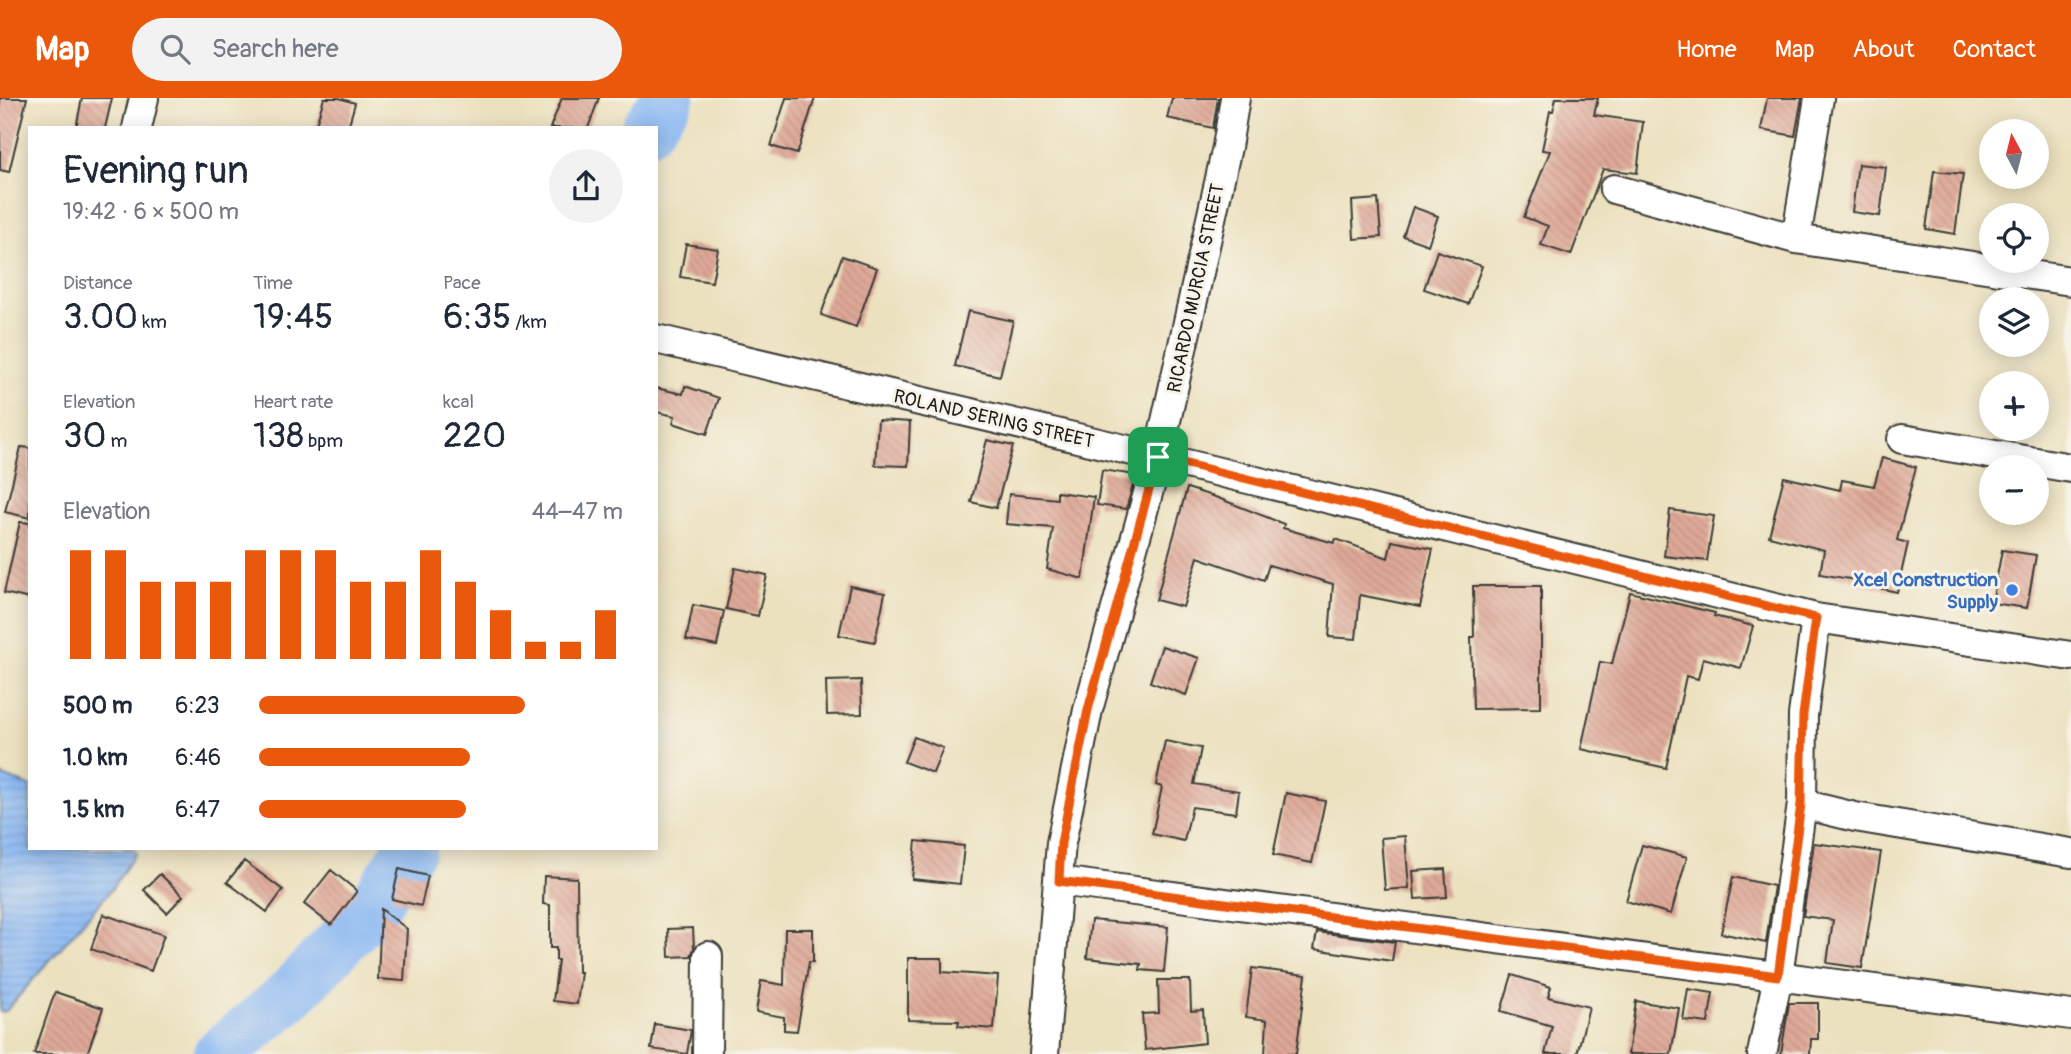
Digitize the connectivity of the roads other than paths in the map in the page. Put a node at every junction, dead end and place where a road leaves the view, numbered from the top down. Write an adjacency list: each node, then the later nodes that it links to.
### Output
1 (144, 98): 4 (street)
2 (1235, 98): 10 (street, RICARDO MURCIA STREET)
3 (1819, 98): 6 (street)
4 (137, 126)
5 (1614, 190): 6 (street)
6 (1796, 239): 7 (street)
7 (2071, 281)
8 (658, 339): 10 (street, ROLAND SERING STREET)
9 (1902, 439): 11 (street)
10 (1158, 457): 12 (street, ROLAND SERING STREET); 16 (street, RICARDO MURCIA STREET)
11 (2071, 468)
12 (1816, 618): 13 (street, ROLAND SERING STREET); 14 (street)
13 (2071, 656)
14 (1801, 804): 15 (street); 18 (street)
15 (2071, 853)
16 (1059, 881): 18 (street); 21 (street, RICARDO MURCIA STREET)
17 (708, 956): 20 (street)
18 (1778, 976): 19 (street); 22 (street)
19 (2071, 1015)
20 (707, 1054)
21 (1044, 1054)
22 (1762, 1054)

